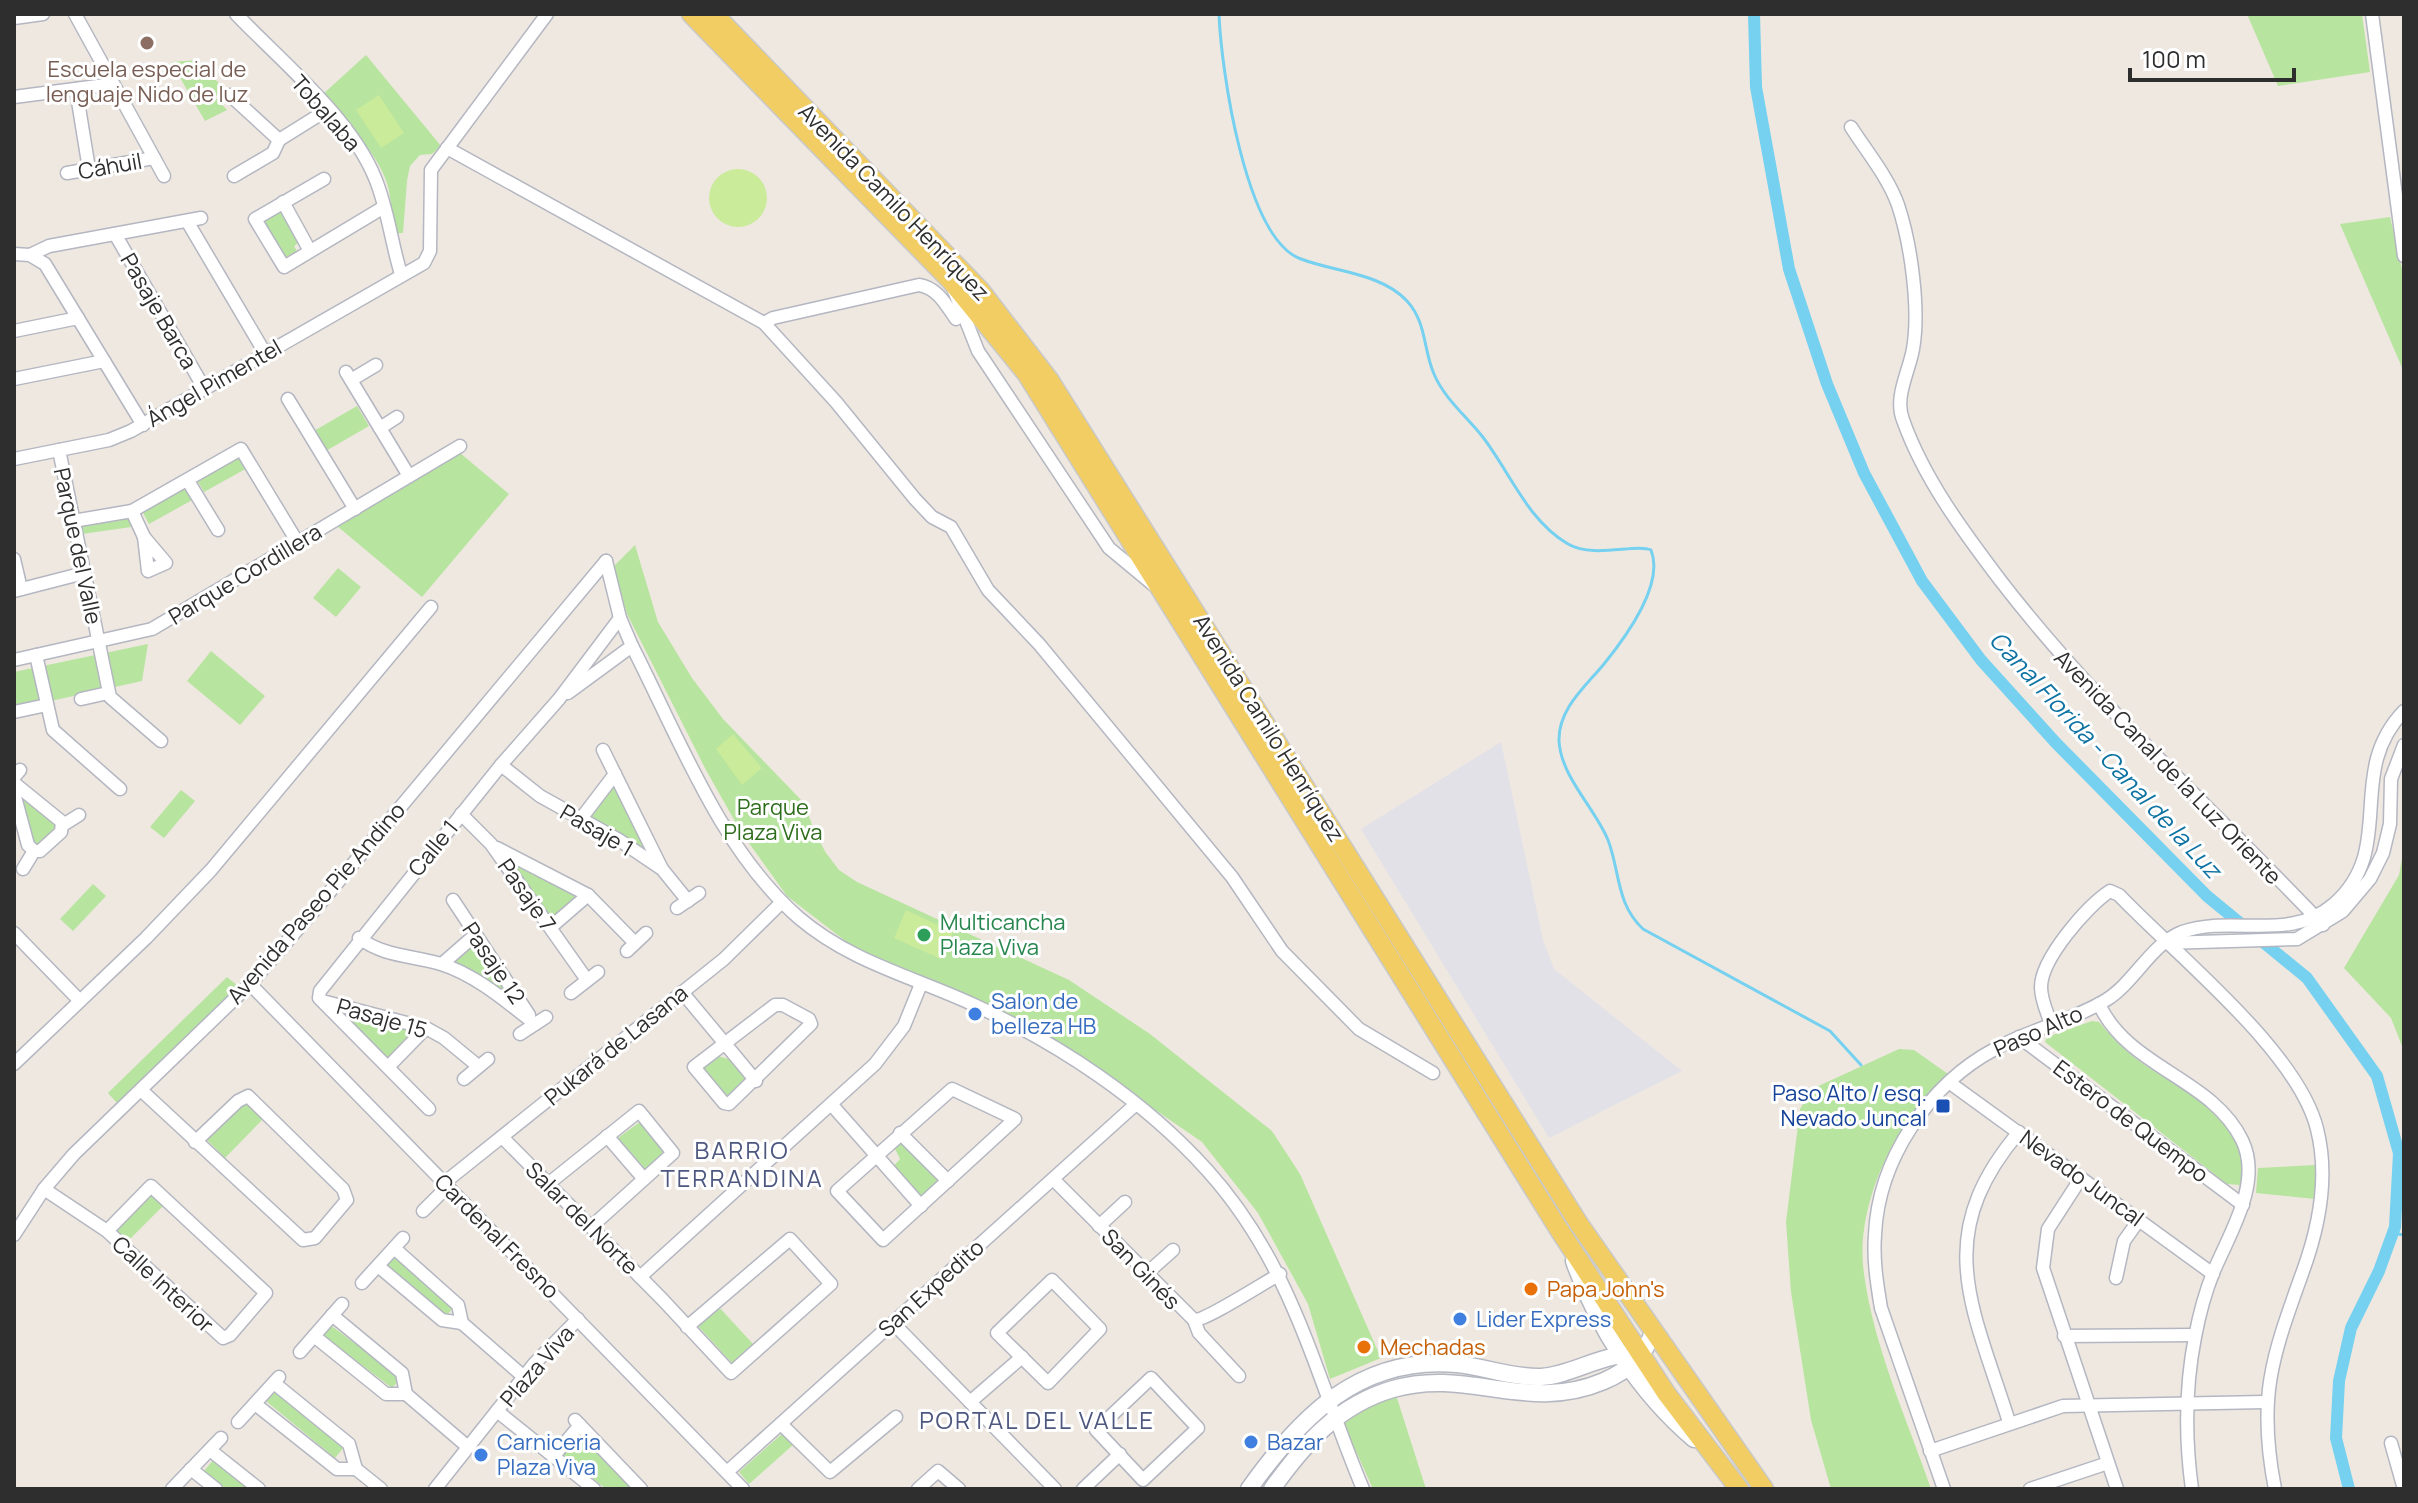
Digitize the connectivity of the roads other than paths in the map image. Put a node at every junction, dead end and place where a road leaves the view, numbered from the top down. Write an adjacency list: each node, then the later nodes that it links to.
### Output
1 (43, 14): 8 (street)
2 (75, 14): 9 (street)
3 (236, 14): 13 (street, Tobalaba)
4 (547, 14): 16 (street)
5 (691, 14): 33 (main road, Avenida Camilo Henríquez)
6 (714, 14): 165 (main road, Avenida Camilo Henríquez)
7 (2372, 14): 31 (street)
8 (14, 18)
9 (113, 84): 10 (street); 17 (street)
10 (76, 89): 12 (street); 18 (street)
11 (230, 95): 15 (street)
12 (14, 97)
13 (327, 110): 15 (street); 24 (street, Tobalaba)
14 (1851, 127): 94 (street, Avenida Canal de la Luz Oriente)
15 (279, 140): 21 (street)
16 (447, 148): 32 (street, Ángel Pimentel); 35 (street)
17 (154, 158): 18 (street, Cáhuil); 20 (street)
18 (89, 169): 19 (street, Cáhuil)
19 (67, 173)
20 (164, 176)
21 (234, 176)
22 (324, 179): 23 (street)
23 (283, 202): 28 (street); 28 (street)
24 (384, 207): 28 (street); 32 (street, Tobalaba)
25 (201, 218): 26 (street)
26 (187, 221): 27 (street); 38 (street)
27 (115, 234): 30 (street); 42 (street, Pasaje Barca)
28 (310, 251)
29 (14, 254): 30 (street)
30 (30, 255): 34 (street)
31 (2404, 256)
32 (401, 274): 38 (street, Ángel Pimentel)
33 (951, 281): 37 (street); 61 (main road, Avenida Camilo Henríquez)
34 (78, 318): 36 (street); 39 (street)
35 (764, 323): 37 (street); 120 (street)
36 (14, 331)
37 (978, 351): 61 (street)
38 (265, 353): 42 (street, Ángel Pimentel)
39 (104, 361): 41 (street); 45 (street)
40 (376, 365): 46 (street)
41 (14, 379)
42 (204, 388): 45 (street, Ángel Pimentel)
43 (288, 399): 52 (street)
44 (397, 417): 46 (street)
45 (143, 425): 48 (street, Ángel Pimentel)
46 (380, 428): 50 (street)
47 (460, 446): 50 (street, Parque Cordillera)
48 (59, 450): 49 (street, Ángel Pimentel); 54 (street, Parque del Valle)
49 (14, 459)
50 (409, 476): 52 (street, Parque Cordillera)
51 (188, 481): 53 (street); 55 (street); 57 (street)
52 (355, 509): 57 (street, Parque Cordillera)
53 (132, 511): 54 (street); 56 (street)
54 (73, 521): 59 (street, Parque del Valle)
55 (218, 530)
56 (144, 537)
57 (298, 543): 64 (street, Parque Cordillera)
58 (14, 559): 60 (street)
59 (84, 573): 60 (street); 64 (street, Parque del Valle)
60 (17, 590)
61 (1161, 590): 171 (main road, Avenida Camilo Henríquez)
62 (431, 607): 108 (street)
63 (620, 618): 65 (street); 70 (street, Calle 1); 104 (street, Avenida Paseo Pie Andino)
64 (98, 642): 66 (street, Parque Cordillera); 68 (street, Parque del Valle)
65 (632, 646): 70 (street, Calle 1); 93 (street)
66 (36, 655): 67 (street, Parque Cordillera); 71 (street)
67 (14, 660)
68 (108, 693): 69 (street); 74 (street)
69 (81, 699)
70 (559, 699): 77 (street, Calle 1)
71 (47, 705): 73 (street); 80 (street)
72 (2404, 711): 94 (street)
73 (14, 712)
74 (161, 741)
75 (2404, 745): 94 (street)
76 (603, 750): 78 (street)
77 (501, 765): 82 (street, Calle 1); 84 (street, Pasaje 1)
78 (615, 774): 84 (street); 89 (street)
79 (14, 783): 85 (street)
80 (120, 789)
81 (14, 793): 87 (street)
82 (461, 814): 86 (street, Pasaje 7); 99 (street, Calle 1)
83 (79, 815): 85 (street)
84 (580, 820): 89 (street, Pasaje 1)
85 (63, 825): 87 (street)
86 (491, 844): 90 (street); 95 (street, Pasaje 7)
87 (34, 851): 88 (street)
88 (23, 869)
89 (662, 869): 92 (street, Pasaje 1)
90 (588, 895): 95 (street); 97 (street)
91 (453, 900): 98 (street, Pasaje 12)
92 (688, 901)
93 (782, 902): 105 (street); 106 (street, Pukará de Lasana)
94 (2319, 921): 100 (street); 101 (street)
95 (551, 927): 107 (street, Pasaje 7)
96 (14, 933): 108 (street)
97 (646, 933)
98 (474, 936): 102 (street); 112 (street, Pasaje 12)
99 (359, 938): 102 (street); 109 (street, Calle 1)
100 (2211, 942): 101 (street); 103 (street)
101 (2165, 943): 103 (street); 110 (street, Paso Alto); 113 (street)
102 (442, 964): 112 (street)
103 (2190, 967): 179 (street)
104 (250, 984): 124 (street, Avenida Paseo Pie Andino); 138 (street, Cardenal Fresno)
105 (921, 984): 125 (street); 126 (street)
106 (682, 992): 117 (street); 131 (street, Pukará de Lasana)
107 (571, 993)
108 (80, 1001): 118 (street)
109 (323, 1001): 114 (street, Pasaje 15); 119 (street)
110 (2099, 1004): 113 (street, Paso Alto); 142 (street)
111 (546, 1017): 112 (street)
112 (535, 1024): 115 (street)
113 (2051, 1024): 116 (street, Paso Alto)
114 (426, 1028): 119 (street); 121 (street, Pasaje 15)
115 (520, 1034)
116 (2019, 1037): 123 (street, Paso Alto); 142 (street, Estero de Quempo)
117 (723, 1044): 122 (street); 122 (street); 122 (street)
118 (14, 1064)
119 (389, 1066): 127 (street)
120 (1433, 1073)
121 (464, 1079)
122 (756, 1081)
123 (1950, 1083): 128 (street, Nevado Juncal); 193 (street, Paso Alto)
124 (141, 1090): 132 (street); 140 (street, Avenida Paseo Pie Andino)
125 (831, 1104): 133 (street); 155 (street)
126 (1136, 1104): 136 (street, San Expedito); 153 (street)
127 (429, 1109)
128 (2019, 1132): 134 (street, Nevado Juncal); 187 (street)
129 (900, 1133): 133 (street); 137 (street); 137 (street)
130 (607, 1136): 135 (street); 135 (street); 139 (street)
131 (502, 1137): 138 (street, Pukará de Lasana); 139 (street, Salar del Norte)
132 (195, 1142): 132 (street)
133 (875, 1156): 143 (street); 143 (street)
134 (2081, 1178): 145 (street, Nevado Juncal); 168 (street)
135 (644, 1179): 147 (street)
136 (1053, 1179): 146 (street, San Ginés); 163 (street, San Expedito)
137 (948, 1181): 143 (street)
138 (444, 1183): 144 (street, Pukará de Lasana); 160 (street, Cardenal Fresno)
139 (548, 1184): 147 (street, Salar del Norte)
140 (44, 1189): 148 (street, Calle Interior); 149 (street, Avenida Paseo Pie Andino)
141 (1125, 1202): 146 (street)
142 (2243, 1205): 154 (street)
143 (921, 1206)
144 (423, 1211)
145 (2139, 1220): 154 (street, Nevado Juncal); 156 (street)
146 (1099, 1226): 152 (street, San Ginés)
147 (591, 1227): 155 (street, Salar del Norte)
148 (107, 1231): 148 (street, Calle Interior)
149 (14, 1235)
150 (1173, 1250): 152 (street)
151 (378, 1266): 157 (street); 162 (street); 162 (street)
152 (1146, 1274): 161 (street, San Ginés)
153 (1280, 1274): 161 (street, San Ginés); 177 (street)
154 (2213, 1274): 166 (street)
155 (640, 1277): 164 (street, Salar del Norte)
156 (2116, 1278)
157 (362, 1283)
158 (342, 1304): 159 (street)
159 (332, 1315): 167 (street); 176 (street)
160 (578, 1319): 174 (street, Plaza Viva); 200 (street, Cardenal Fresno)
161 (1194, 1320): 173 (street)
162 (462, 1323): 174 (street)
163 (893, 1323): 178 (street); 188 (street, San Expedito)
164 (687, 1327): 164 (street, Salar del Norte)
165 (1654, 1330): 171 (main road); 197 (main road, Avenida Camilo Henríquez)
166 (2195, 1335): 168 (street); 182 (street)
167 (314, 1336): 169 (street); 176 (street)
168 (2064, 1336): 181 (street)
169 (300, 1352)
170 (1022, 1357): 170 (street); 178 (street)
171 (1631, 1359): 172 (main road); 175 (main road); 197 (main road); 217 (main road, Avenida Camilo Henríquez)
172 (1575, 1371): 175 (main road); 177 (main road)
173 (1239, 1376)
174 (524, 1377): 183 (street, Plaza Viva)
175 (1578, 1390): 185 (main road)
176 (406, 1394): 191 (street)
177 (1329, 1400): 185 (street); 214 (main road)
178 (970, 1402): 212 (street)
179 (2265, 1402): 182 (street); 201 (street)
180 (255, 1404): 186 (street); 199 (street); 199 (street)
181 (2087, 1404): 182 (street); 187 (street); 196 (street)
182 (2187, 1404): 222 (street)
183 (497, 1411): 191 (street, Plaza Viva); 195 (street)
184 (896, 1417): 188 (street)
185 (1335, 1418): 215 (main road); 216 (street)
186 (238, 1422)
187 (2009, 1422): 193 (street)
188 (781, 1424): 200 (street, San Expedito)
189 (221, 1438): 192 (street)
190 (2391, 1443): 224 (street)
191 (468, 1447): 206 (street, Plaza Viva)
192 (210, 1450): 198 (street); 204 (street)
193 (1930, 1451): 219 (street, Paso Alto)
194 (1120, 1454): 194 (street); 213 (street)
195 (553, 1457): 207 (street); 208 (street)
196 (2108, 1463): 220 (street); 221 (street)
197 (1747, 1465): 218 (main road, Avenida Camilo Henríquez)
198 (191, 1469): 202 (street); 203 (street)
199 (356, 1469): 205 (street)
200 (727, 1472): 209 (street, Cardenal Fresno)
201 (2275, 1488): 223 (street)
202 (172, 1489)
203 (216, 1489)
204 (259, 1489)
205 (381, 1489)
206 (435, 1489)
207 (594, 1489)
208 (641, 1489)
209 (743, 1489)
210 (918, 1489): 211 (street)
211 (959, 1489)
212 (1055, 1489)
213 (1083, 1489)
214 (1249, 1489)
215 (1272, 1489)
216 (1363, 1489)
217 (1739, 1489)
218 (1764, 1489)
219 (1944, 1489)
220 (2030, 1489)
221 (2117, 1489)
222 (2192, 1489)
223 (2291, 1489)
224 (2404, 1489)

